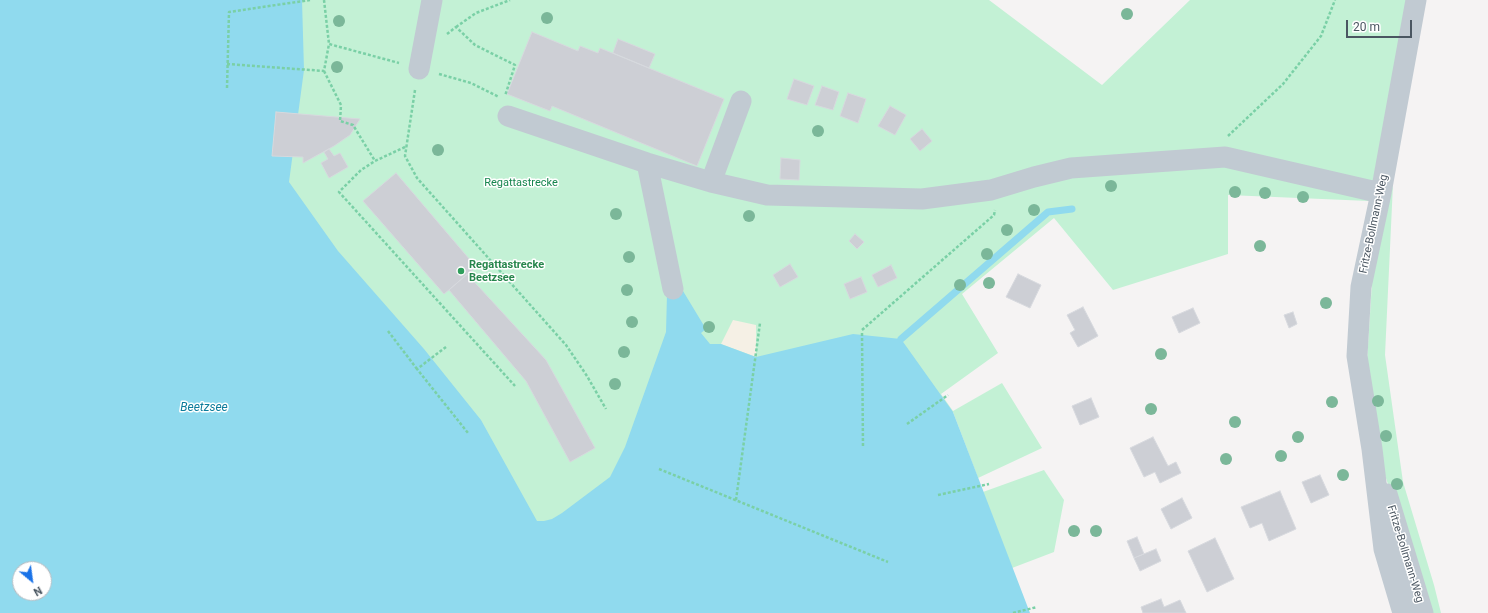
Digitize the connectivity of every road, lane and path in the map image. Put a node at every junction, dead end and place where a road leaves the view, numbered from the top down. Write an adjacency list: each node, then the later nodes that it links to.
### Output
1 (310, 0): 10 (path)
2 (324, 0): 9 (path)
3 (432, 0): 8 (street)
4 (510, 0): 7 (path)
5 (1335, 0): 17 (path)
6 (1416, 0): 22 (street, Fritze-Bollmann-Weg)
7 (456, 27): 8 (path); 11 (path)
8 (424, 41): 11 (street)
9 (329, 44): 11 (path); 12 (path)
10 (227, 64): 12 (path); 13 (path)
11 (419, 69): 16 (path)
12 (324, 70): 18 (path)
13 (227, 88)
14 (741, 101): 20 (street)
15 (508, 116): 19 (street)
16 (405, 147): 18 (path); 30 (path)
17 (1203, 159): 21 (street); 22 (street)
18 (375, 161): 28 (path)
19 (647, 163): 20 (street); 23 (street)
20 (711, 182): 21 (street)
21 (1002, 187): 33 (path)
22 (1381, 193): 34 (street, Fritze-Bollmann-Weg)
23 (673, 289)
24 (760, 322): 38 (path)
25 (388, 331): 27 (path)
26 (446, 347): 27 (path)
27 (417, 369): 32 (path)
28 (515, 386)
29 (948, 395): 31 (path)
30 (606, 409)
31 (907, 424)
32 (468, 434)
33 (863, 448)
34 (1372, 449): 42 (street, Fritze-Bollmann-Weg); 43 (street, Fritze-Bollmann-Weg)
35 (659, 468): 38 (path)
36 (990, 484): 37 (path)
37 (938, 495)
38 (736, 500): 39 (path)
39 (888, 562)
40 (1036, 607): 41 (path)
41 (1013, 613)
42 (1403, 613)
43 (1423, 613)

